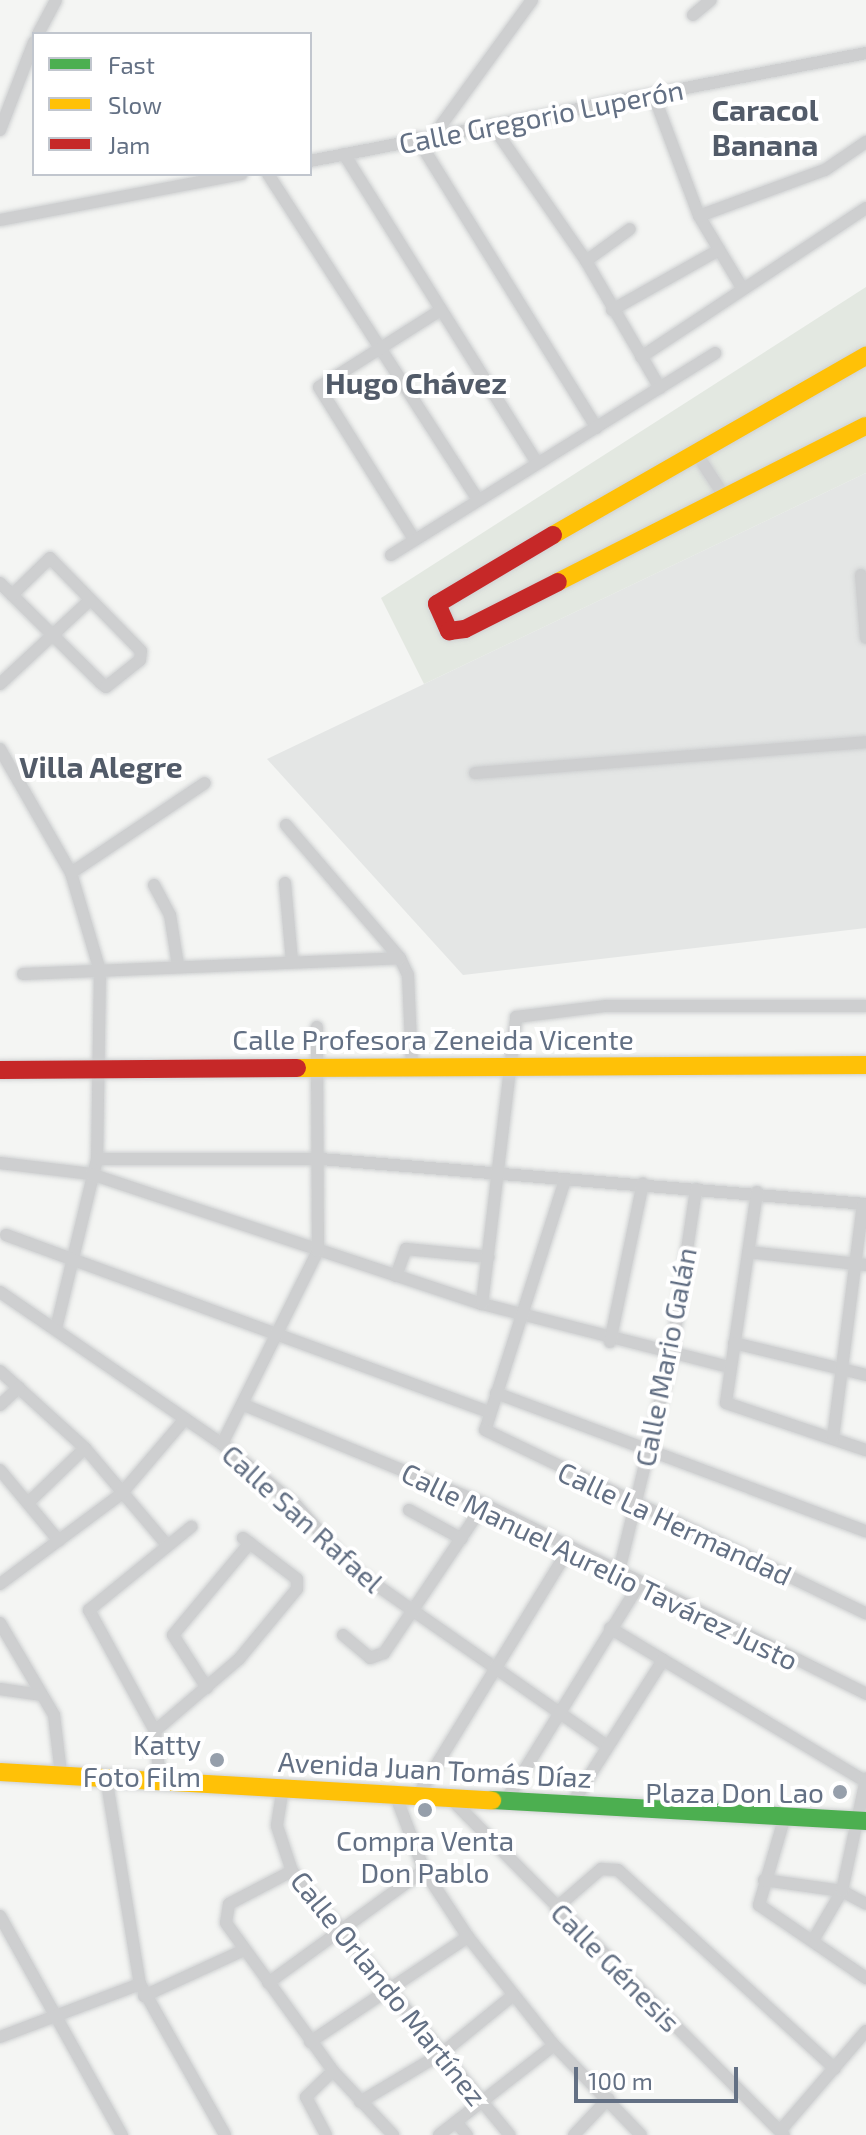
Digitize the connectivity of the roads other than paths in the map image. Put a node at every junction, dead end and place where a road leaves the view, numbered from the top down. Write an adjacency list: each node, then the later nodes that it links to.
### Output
1 (56, 0): 5 (street)
2 (532, 0): 11 (street)
3 (711, 0): 4 (street)
4 (693, 15)
5 (39, 32)
6 (32, 47): 10 (street)
7 (865, 56): 8 (street, Calle Gregorio Luperón)
8 (654, 96): 9 (street, Calle Gregorio Luperón); 19 (street)
9 (492, 125): 11 (street, Calle Gregorio Luperón); 23 (street)
10 (0, 130)
11 (434, 135): 12 (street, Calle Gregorio Luperón)
12 (417, 138): 14 (street, Calle Gregorio Luperón); 33 (street)
13 (866, 142): 19 (street)
14 (344, 154): 15 (street, Calle Gregorio Luperón); 25 (street)
15 (312, 161)
16 (231, 176): 20 (street)
17 (269, 176): 27 (street)
18 (866, 208): 24 (street)
19 (699, 216): 22 (street)
20 (0, 220)
21 (630, 229): 23 (street)
22 (719, 250): 24 (street); 26 (street)
23 (586, 261): 26 (street)
24 (741, 286): 30 (street)
25 (441, 310): 27 (street); 35 (street)
26 (612, 310): 30 (street)
27 (379, 347): 36 (street); 38 (street)
28 (715, 353): 31 (street)
29 (866, 356): 34 (street)
30 (641, 357): 31 (street)
31 (660, 388): 33 (street)
32 (866, 426): 37 (street)
33 (597, 428): 35 (street)
34 (698, 456): 37 (street); 37 (street)
35 (537, 463): 36 (street)
36 (476, 497): 38 (street)
37 (726, 499)
38 (414, 539): 39 (street)
39 (391, 555)
40 (861, 575): 45 (street)
41 (0, 583): 42 (street)
42 (12, 595): 43 (street); 44 (street)
43 (90, 600): 44 (street); 44 (street)
44 (52, 635): 46 (street)
45 (866, 638)
46 (0, 684)
47 (866, 742): 49 (street)
48 (2, 755): 52 (street)
49 (475, 773)
50 (205, 783): 52 (street)
51 (286, 825): 55 (street)
52 (71, 873): 58 (street)
53 (285, 883): 56 (street)
54 (154, 885): 57 (street)
55 (400, 958): 56 (street); 64 (street)
56 (292, 962): 57 (street)
57 (178, 965): 58 (street)
58 (100, 971): 59 (street); 67 (street)
59 (23, 974)
60 (866, 1006): 65 (street)
61 (317, 1027): 63 (street)
62 (866, 1065): 65 (street, Calle Profesora Zeneida Vicente)
63 (320, 1066): 64 (street, Calle Profesora Zeneida Vicente); 67 (street, Calle Profesora Zeneida Vicente); 69 (street)
64 (412, 1066): 65 (street, Calle Profesora Zeneida Vicente)
65 (508, 1067): 72 (street)
66 (0, 1070): 67 (street, Calle Profesora Zeneida Vicente)
67 (98, 1071): 68 (street)
68 (97, 1159): 69 (street); 71 (street)
69 (321, 1159): 72 (street); 79 (street)
70 (0, 1163): 71 (street)
71 (91, 1174): 79 (street); 82 (street)
72 (500, 1174): 73 (street); 81 (street)
73 (565, 1180): 74 (street); 87 (street)
74 (643, 1183): 75 (street); 90 (street)
75 (696, 1189): 76 (street); 92 (street, Calle Mario Galán)
76 (757, 1192): 77 (street); 80 (street)
77 (864, 1204): 83 (street)
78 (6, 1235): 82 (street)
79 (318, 1251): 84 (street); 89 (street)
80 (748, 1252): 83 (street); 91 (street)
81 (489, 1257): 84 (street); 86 (street)
82 (72, 1259): 88 (street); 89 (street)
83 (863, 1264): 94 (street)
84 (396, 1276): 86 (street)
85 (0, 1292): 88 (street, Calle San Rafael)
86 (482, 1304): 87 (street)
87 (525, 1316): 90 (street); 98 (street)
88 (56, 1328): 102 (street, Calle San Rafael)
89 (278, 1332): 100 (street); 101 (street)
90 (610, 1342): 92 (street)
91 (734, 1343): 93 (street); 94 (street)
92 (671, 1357): 93 (street); 107 (street, Calle Mario Galán)
93 (730, 1367): 103 (street)
94 (842, 1369): 96 (street); 103 (street)
95 (0, 1371): 97 (street)
96 (866, 1375)
97 (19, 1387): 99 (street); 105 (street)
98 (496, 1393): 101 (street); 107 (street)
99 (0, 1405)
100 (244, 1405): 104 (street); 112 (street, Calle Manuel Aurelio Tavárez Justo)
101 (486, 1411): 111 (street, Calle La Hermandad)
102 (185, 1419): 104 (street, Calle San Rafael); 109 (street)
103 (833, 1438): 106 (street)
104 (222, 1444): 123 (street, Calle San Rafael)
105 (85, 1448): 109 (street); 110 (street)
106 (866, 1450)
107 (647, 1452): 111 (street, Calle Mario Galán); 115 (street)
108 (0, 1470): 110 (street)
109 (121, 1494): 117 (street); 118 (street)
110 (30, 1501): 117 (street)
111 (635, 1503): 120 (street, Calle Mario Galán); 124 (street, Calle La Hermandad)
112 (484, 1504): 116 (street); 119 (street, Calle Manuel Aurelio Tavárez Justo)
113 (409, 1510): 116 (street)
114 (191, 1527): 118 (street)
115 (866, 1531)
116 (462, 1539): 123 (street)
117 (59, 1541): 122 (street)
118 (167, 1545): 135 (street)
119 (570, 1547): 120 (street, Calle Manuel Aurelio Tavárez Justo); 129 (street)
120 (619, 1571): 121 (street, Calle Manuel Aurelio Tavárez Justo)
121 (640, 1583): 126 (street); 132 (street, Calle Manuel Aurelio Tavárez Justo)
122 (0, 1584)
123 (413, 1612): 127 (street); 129 (street, Calle San Rafael)
124 (866, 1613)
125 (0, 1623): 133 (street)
126 (610, 1628): 128 (street); 134 (street)
127 (343, 1635)
128 (663, 1660): 136 (street); 141 (street)
129 (492, 1667): 134 (street, Calle San Rafael); 144 (street)
130 (207, 1688): 130 (street); 135 (street)
131 (0, 1689): 133 (street)
132 (866, 1694)
133 (41, 1695): 138 (street)
134 (559, 1713): 136 (street, Calle San Rafael); 146 (street)
135 (155, 1731): 140 (street)
136 (606, 1745): 147 (street)
137 (0, 1772): 138 (street, Avenida Juan Tomás Díaz)
138 (61, 1774): 139 (street, Avenida Juan Tomás Díaz)
139 (106, 1777): 140 (street, Avenida Juan Tomás Díaz); 163 (street)
140 (160, 1780): 142 (street, Avenida Juan Tomás Díaz)
141 (866, 1780): 149 (street)
142 (283, 1787): 143 (street, Avenida Juan Tomás Díaz); 151 (street, Calle Orlando Martínez)
143 (395, 1794): 144 (street, Avenida Juan Tomás Díaz); 150 (street)
144 (418, 1795): 145 (street, Avenida Juan Tomás Díaz)
145 (449, 1797): 146 (street, Avenida Juan Tomás Díaz); 155 (street, Calle Génesis)
146 (506, 1800): 147 (street, Avenida Juan Tomás Díaz)
147 (571, 1805): 148 (street, Avenida Juan Tomás Díaz)
148 (785, 1816): 149 (street, Avenida Juan Tomás Díaz); 152 (street)
149 (864, 1821): 153 (street)
150 (424, 1870): 157 (street); 158 (street)
151 (292, 1871): 157 (street, Calle Orlando Martínez); 160 (street)
152 (764, 1880): 153 (street); 159 (street)
153 (842, 1891): 154 (street); 159 (street)
154 (866, 1904)
155 (556, 1908): 172 (street); 178 (street, Calle Génesis)
156 (0, 1916): 166 (street)
157 (342, 1931): 162 (street); 164 (street, Calle Orlando Martínez)
158 (468, 1937): 164 (street); 165 (street)
159 (815, 1937): 161 (street)
160 (242, 1951): 162 (street); 163 (street)
161 (866, 1978)
162 (268, 1983): 169 (street)
163 (142, 1990): 166 (street); 180 (street)
164 (389, 1993): 169 (street); 171 (street, Calle Orlando Martínez)
165 (512, 1996): 170 (street); 171 (street)
166 (54, 2012): 168 (street); 179 (street)
167 (866, 2031): 172 (street)
168 (0, 2037)
169 (310, 2042): 173 (street)
170 (554, 2045): 174 (street); 176 (street)
171 (441, 2054): 175 (street); 176 (street, Calle Orlando Martínez)
172 (835, 2069): 178 (street)
173 (333, 2071): 175 (street); 181 (street)
174 (608, 2099): 186 (street); 187 (street)
175 (360, 2102): 182 (street)
176 (481, 2103): 177 (street); 185 (street, Calle Orlando Martínez)
177 (456, 2122): 183 (street); 184 (street)
178 (782, 2133)
179 (122, 2135)
180 (225, 2135)
181 (326, 2135)
182 (393, 2135)
183 (439, 2135)
184 (467, 2135)
185 (510, 2135)
186 (574, 2135)
187 (641, 2135)

